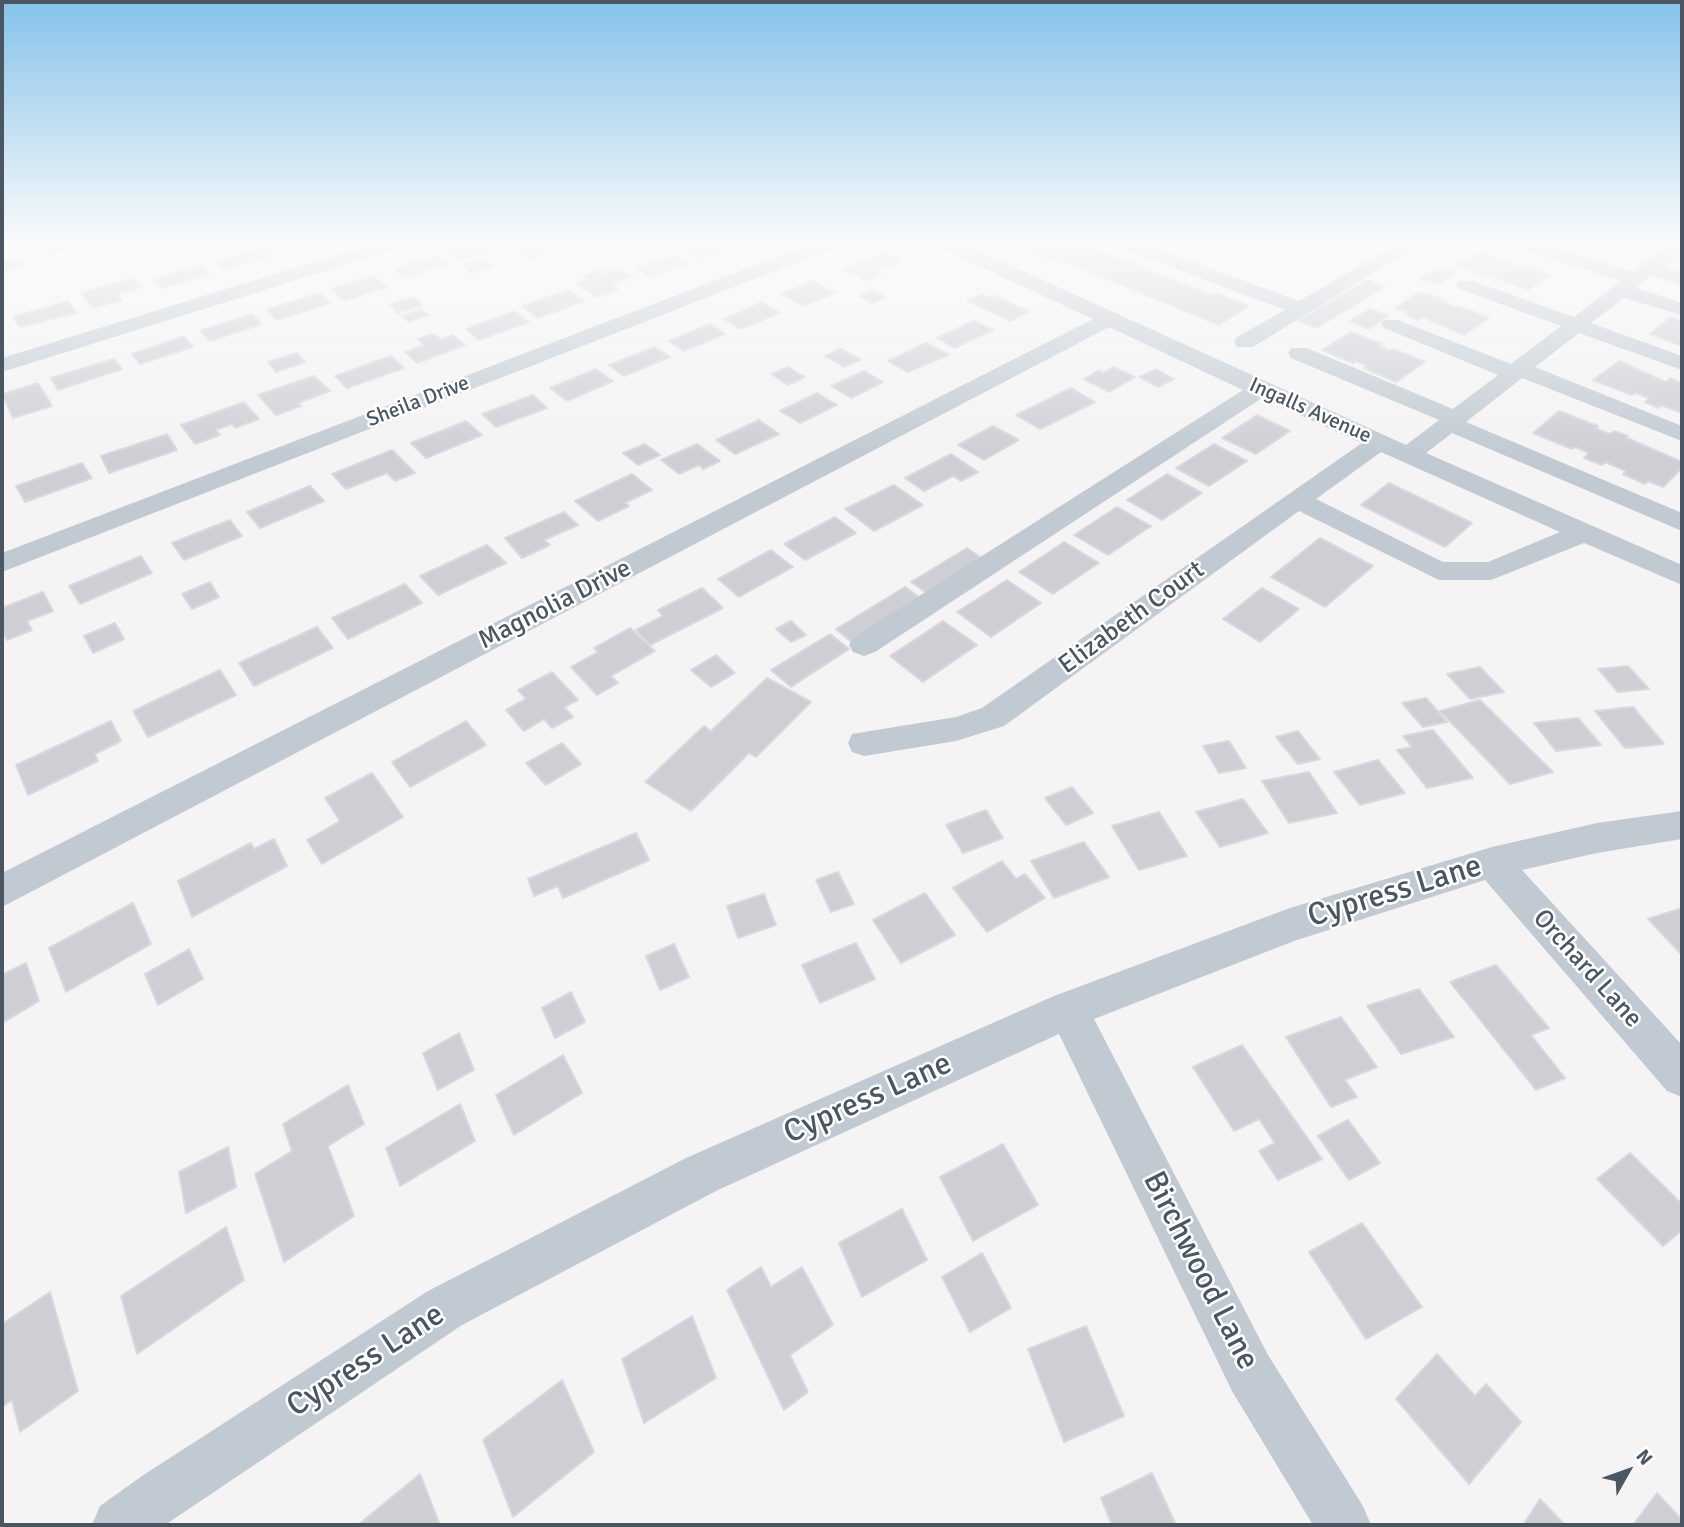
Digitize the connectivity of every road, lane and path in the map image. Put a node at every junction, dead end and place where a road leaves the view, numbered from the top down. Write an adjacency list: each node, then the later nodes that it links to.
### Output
1 (172, 312): 13 (street)
2 (651, 312): 23 (street, Sheila Drive)
3 (1094, 312): 7 (street, Ingalls Avenue)
4 (1295, 312): 10 (street)
5 (1543, 312): 9 (street)
6 (1591, 312): 9 (street)
7 (1109, 319): 15 (street, Ingalls Avenue); 29 (street, Magnolia Drive)
8 (1391, 324): 14 (street)
9 (1576, 324): 12 (street); 14 (street)
10 (1245, 342)
11 (1299, 353): 16 (street)
12 (1682, 363)
13 (2, 365)
14 (1516, 371): 16 (street); 17 (street)
15 (1260, 389): 18 (street, Ingalls Avenue); 25 (street)
16 (1452, 420): 19 (street); 21 (street)
17 (1682, 434)
18 (1379, 442): 19 (street, Ingalls Avenue); 20 (street, Elizabeth Court)
19 (1408, 455): 22 (street, Ingalls Avenue)
20 (1297, 500): 22 (street); 26 (street, Elizabeth Court)
21 (1682, 523)
22 (1583, 533): 24 (street, Ingalls Avenue)
23 (2, 563)
24 (1682, 576)
25 (864, 645)
26 (863, 743)
27 (1682, 825): 28 (street, Cypress Lane)
28 (1492, 862): 30 (street, Cypress Lane); 31 (street, Orchard Lane)
29 (2, 891)
30 (1068, 1010): 32 (street, Cypress Lane); 33 (street, Birchwood Lane)
31 (1682, 1076)
32 (119, 1525)
33 (1344, 1525)

